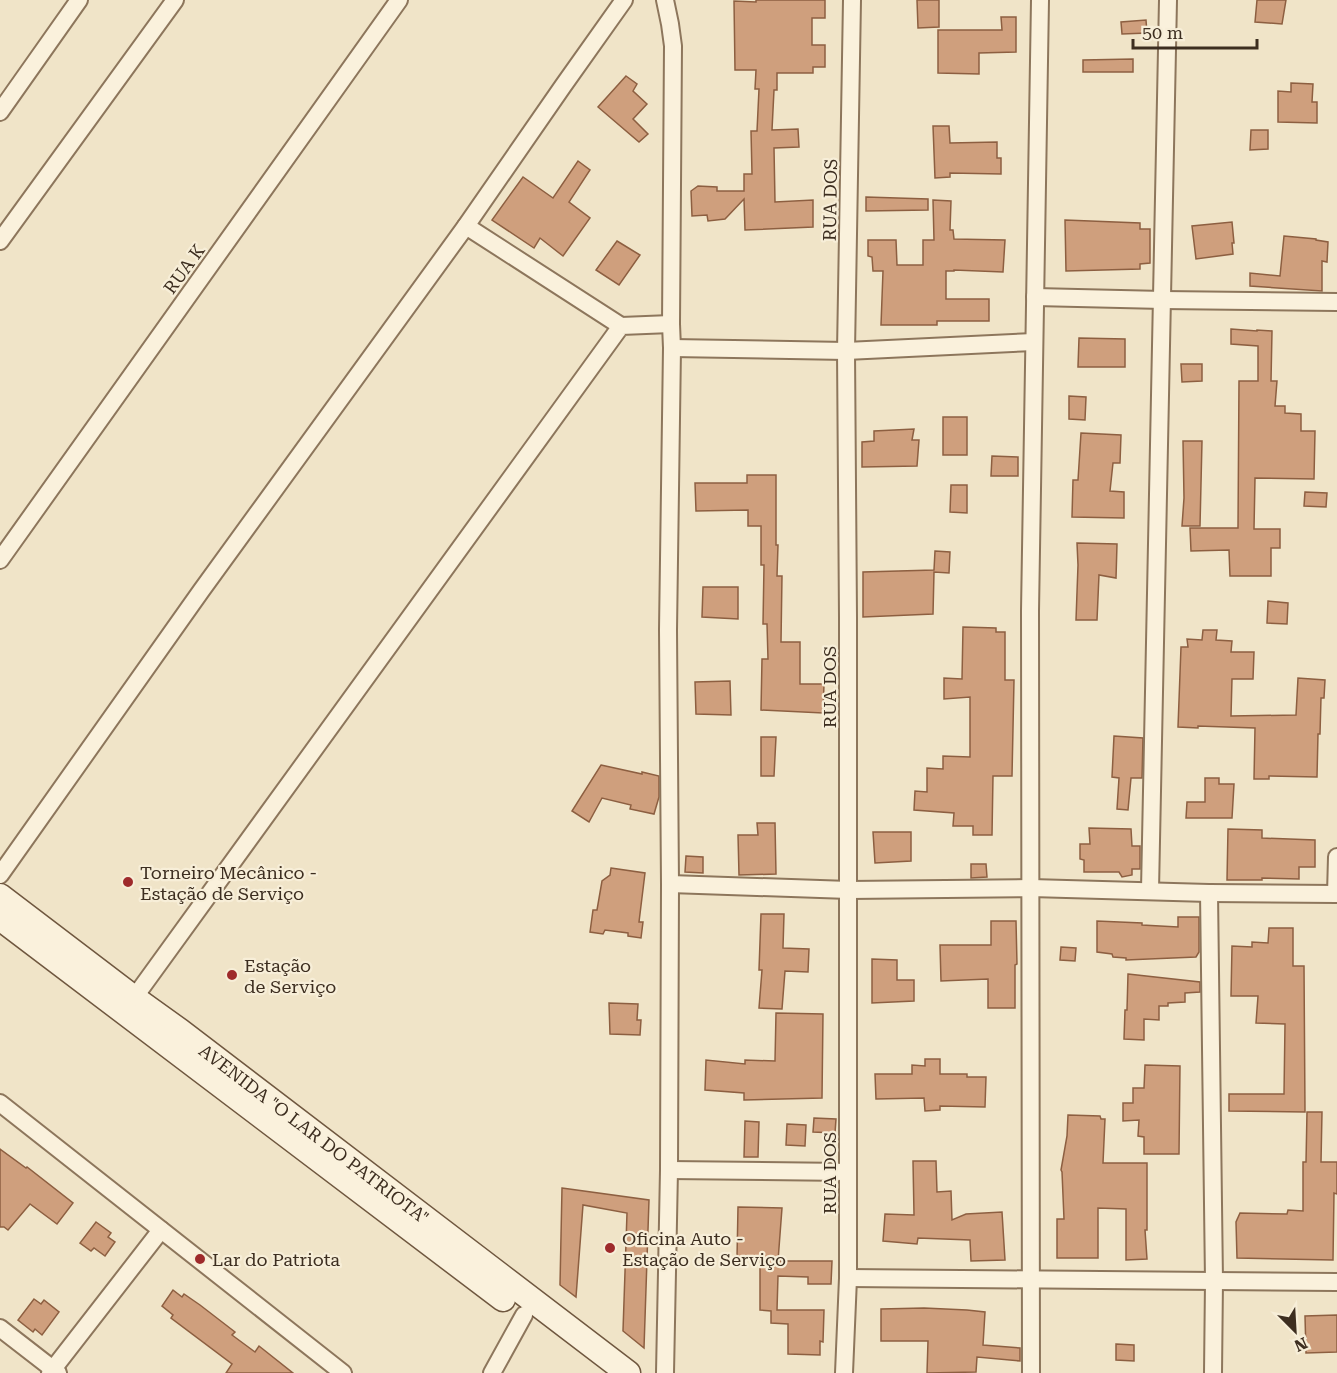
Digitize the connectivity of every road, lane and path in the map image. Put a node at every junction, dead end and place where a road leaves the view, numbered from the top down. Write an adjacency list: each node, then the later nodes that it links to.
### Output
1 (79, 0): 9 (street)
2 (175, 0): 11 (street)
3 (399, 0): 20 (street, RUA K)
4 (624, 0): 10 (street)
5 (665, 0): 15 (street)
6 (852, 0): 19 (street, RUA DOS)
7 (1040, 0): 12 (street)
8 (1168, 0): 13 (street)
9 (0, 112)
10 (466, 226): 16 (street); 22 (street)
11 (0, 241)
12 (1035, 297): 13 (street); 17 (street)
13 (1163, 300): 14 (street); 26 (street)
14 (1337, 302)
15 (671, 324): 16 (street); 18 (street)
16 (621, 327): 31 (street)
17 (1034, 342): 19 (street); 24 (street)
18 (672, 348): 19 (street); 23 (street)
19 (846, 351): 25 (street, RUA DOS)
20 (0, 560)
21 (1337, 857): 28 (street)
22 (0, 875)
23 (670, 884): 25 (street); 33 (street)
24 (1031, 888): 25 (street); 26 (street); 37 (street)
25 (849, 890): 34 (street, RUA DOS)
26 (1150, 890): 27 (street)
27 (1209, 893): 28 (street); 38 (street)
28 (1337, 894)
29 (0, 896): 31 (main road, AVENIDA "O LAR DO PATRIOTA")
30 (0, 918): 40 (main road, AVENIDA "O LAR DO PATRIOTA")
31 (134, 998): 46 (main road, AVENIDA "O LAR DO PATRIOTA")
32 (0, 1103): 35 (street)
33 (669, 1170): 34 (street); 47 (street)
34 (848, 1172): 36 (street, RUA DOS)
35 (161, 1230): 42 (street); 43 (street)
36 (848, 1278): 37 (street); 48 (street, RUA DOS)
37 (1032, 1280): 38 (street); 49 (street)
38 (1214, 1281): 39 (street); 50 (street)
39 (1337, 1282)
40 (524, 1315): 44 (street); 45 (main road, AVENIDA "O LAR DO PATRIOTA")
41 (0, 1328): 42 (street)
42 (54, 1372)
43 (343, 1373)
44 (492, 1373)
45 (600, 1373)
46 (628, 1373)
47 (665, 1373)
48 (844, 1373)
49 (1031, 1373)
50 (1213, 1373)

